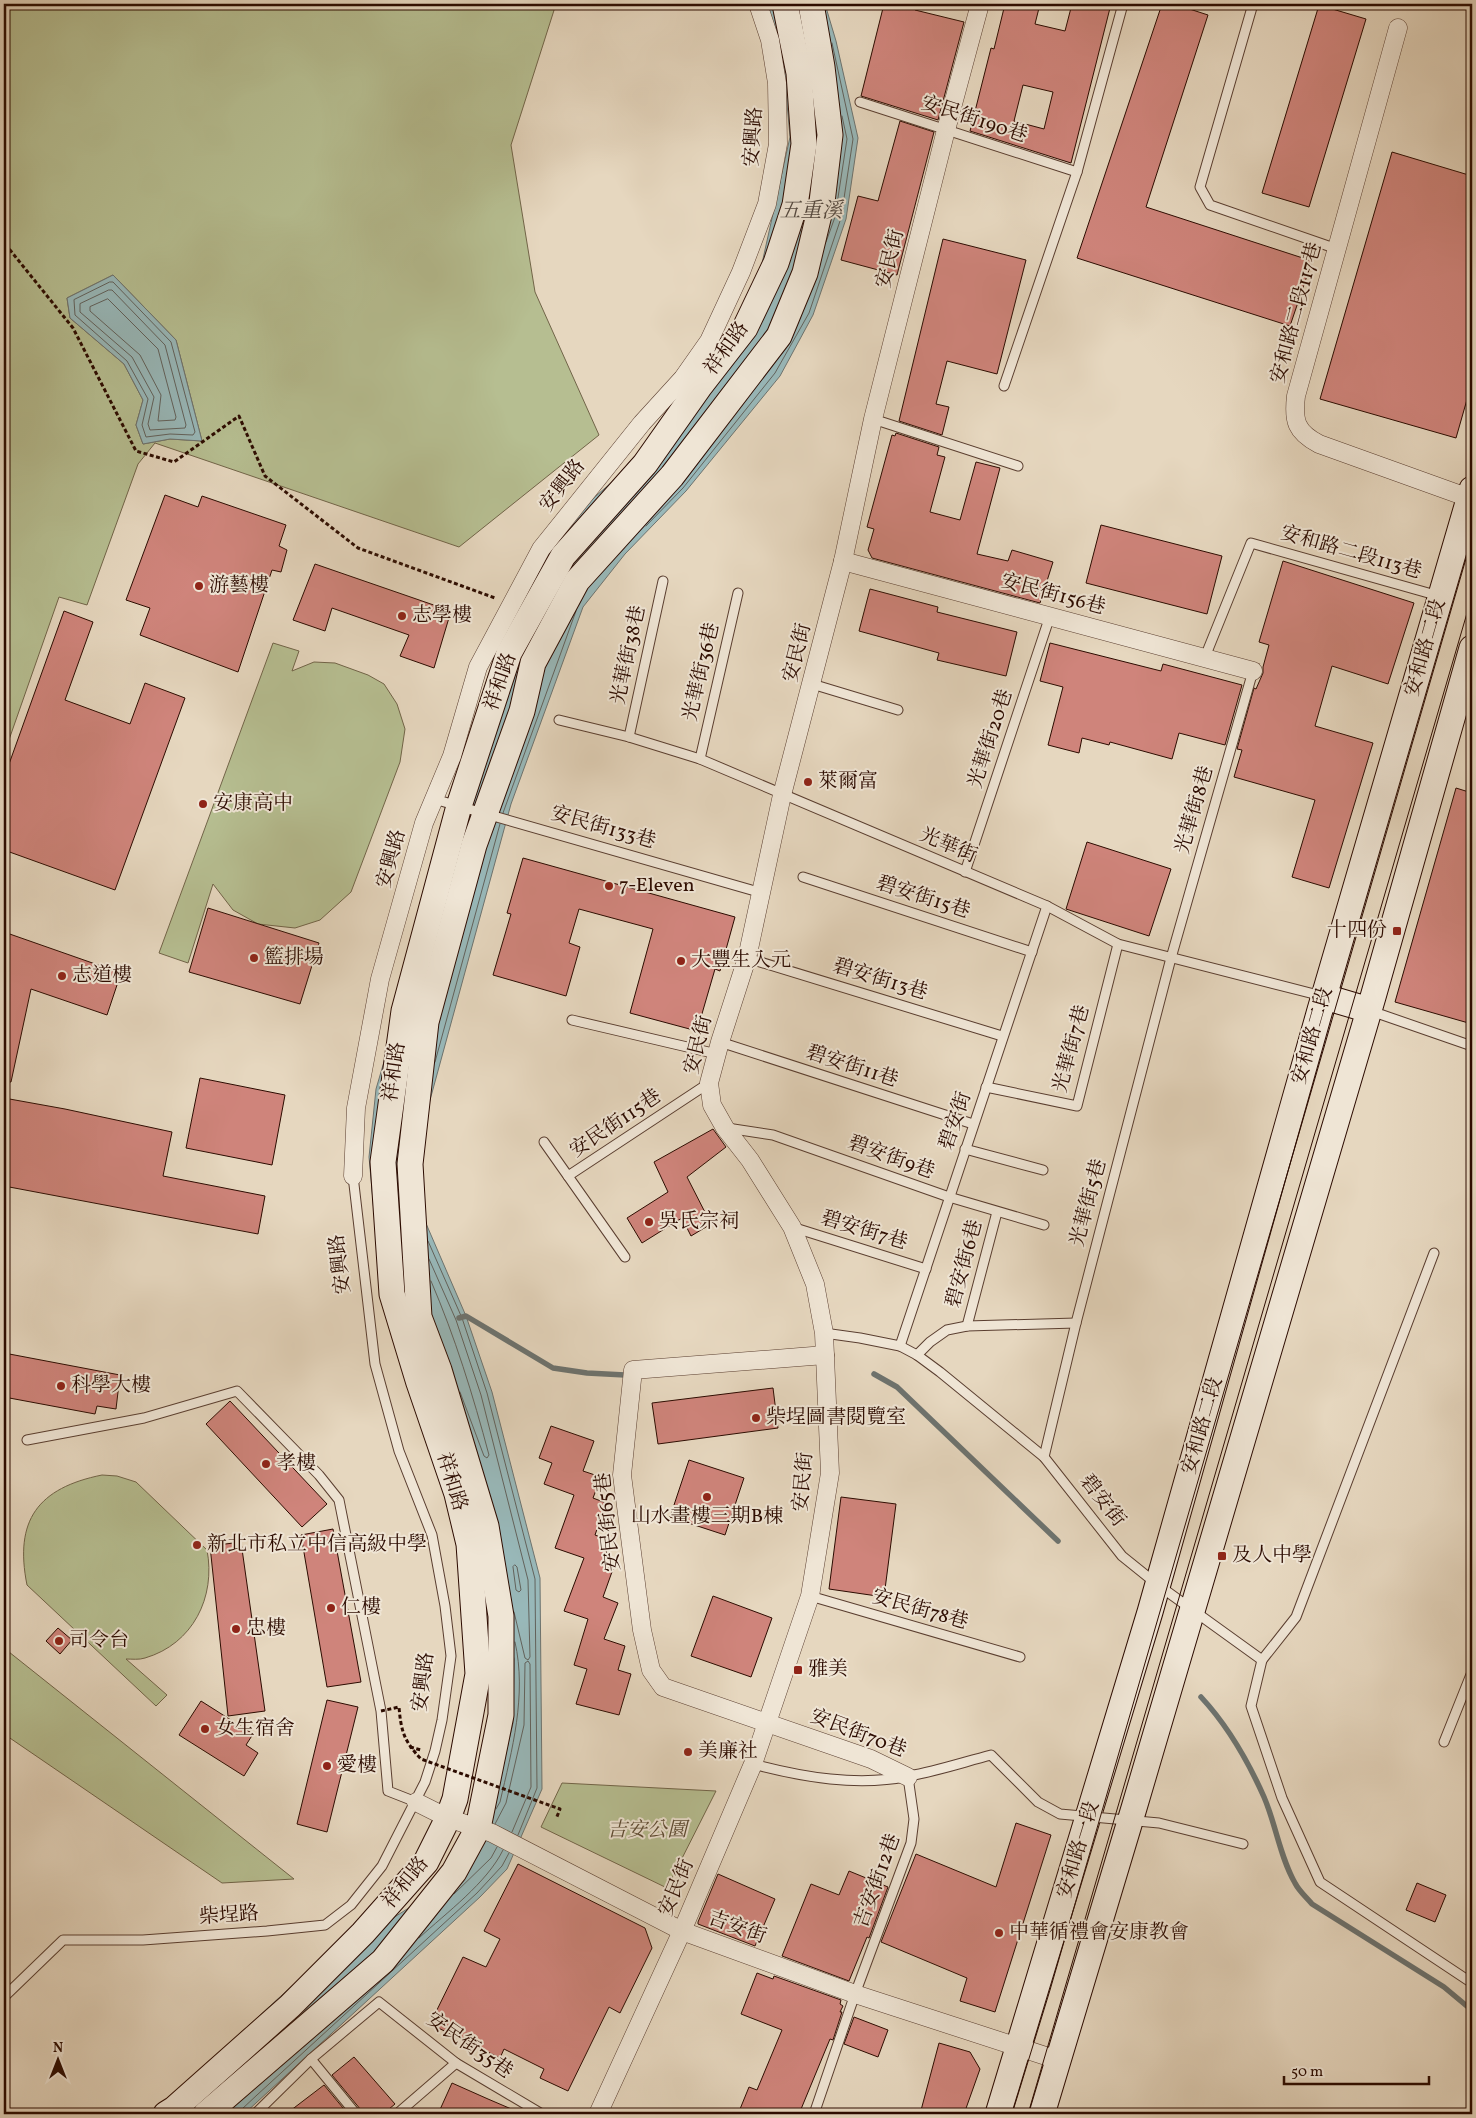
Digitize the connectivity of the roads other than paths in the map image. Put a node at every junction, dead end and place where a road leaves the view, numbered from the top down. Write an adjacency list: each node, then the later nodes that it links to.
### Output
1 (758, 4): 30 (street, 安興路)
2 (785, 4): 31 (main road, 祥和路)
3 (810, 4): 32 (main road, 祥和路)
4 (980, 4): 9 (street, 安民街)
5 (1123, 4): 10 (lane)
6 (1253, 4): 11 (lane)
7 (1398, 28): 11 (street, 安和路二段117巷)
8 (860, 102): 9 (lane, 安民街190巷)
9 (946, 130): 10 (lane, 安民街190巷); 13 (street, 安民街)
10 (1078, 172): 12 (lane)
11 (1337, 249): 15 (street, 安和路二段117巷)
12 (1004, 386)
13 (873, 419): 14 (lane); 16 (street, 安民街)
14 (1018, 466)
15 (1471, 495): 19 (main road, 安和路二段)
16 (842, 561): 20 (street, 安民街156巷); 24 (street, 安民街)
17 (663, 582): 27 (lane, 光華街38巷)
18 (738, 593): 28 (lane, 光華街36巷)
19 (1441, 597): 22 (lane, 安和路二段113巷); 41 (main road, 安和路二段)
20 (1050, 616): 22 (street, 安民街156巷); 33 (lane, 光華街20巷)
21 (1472, 648): 42 (main road, 安和路二段)
22 (1205, 657): 23 (street, 安民街156巷)
23 (1253, 671): 40 (lane, 光華街8巷)
24 (812, 684): 25 (lane); 29 (street, 安民街)
25 (898, 710)
26 (559, 720): 27 (lane, 光華街)
27 (629, 737): 28 (lane, 光華街)
28 (700, 759): 29 (lane, 光華街)
29 (782, 795): 33 (lane, 光華街); 35 (street, 安民街)
30 (434, 799): 31 (lane, 安民街133巷); 54 (street, 安興路)
31 (459, 806): 32 (lane, 安民街133巷); 82 (main road, 祥和路)
32 (486, 812): 35 (lane, 安民街133巷); 85 (main road, 祥和路)
33 (965, 872): 36 (lane, 光華街)
34 (804, 877): 38 (lane, 碧安街15巷)
35 (762, 893): 39 (street, 安民街)
36 (1047, 906): 37 (lane, 光華街); 38 (lane, 碧安街)
37 (1118, 944): 40 (lane, 光華街); 48 (lane, 光華街7巷)
38 (1032, 952): 44 (lane, 碧安街)
39 (747, 958): 44 (lane, 碧安街13巷); 46 (street, 安民街)
40 (1171, 958): 41 (lane, 光華街); 63 (lane, 光華街5巷)
41 (1325, 997): 42 (main road); 71 (main road, 安和路二段)
42 (1369, 1010): 45 (lane); 73 (main road, 安和路二段)
43 (572, 1020): 46 (lane, 碧安街11巷)
44 (1002, 1036): 48 (lane, 碧安街)
45 (1472, 1046)
46 (718, 1048): 47 (street, 安民街); 49 (lane, 碧安街11巷)
47 (709, 1083): 50 (street, 安民街); 55 (lane, 安民街115巷)
48 (986, 1087): 49 (lane, 碧安街)
49 (973, 1124): 52 (lane, 碧安街)
50 (726, 1128): 56 (lane, 碧安街9巷); 59 (street, 安民街)
51 (544, 1142): 55 (lane)
52 (965, 1150): 53 (lane); 56 (lane, 碧安街)
53 (1043, 1170)
54 (353, 1176): 81 (lane, 安興路)
55 (568, 1176): 61 (lane)
56 (949, 1197): 57 (lane, 碧安街9巷); 62 (lane, 碧安街)
57 (997, 1212): 58 (lane, 碧安街9巷); 64 (lane, 碧安街6巷)
58 (1044, 1225)
59 (792, 1227): 62 (lane, 碧安街7巷); 65 (street, 安民街)
60 (1434, 1253): 75 (lane)
61 (625, 1257)
62 (926, 1269): 66 (lane, 碧安街)
63 (1076, 1323): 64 (lane); 70 (lane, 光華街5巷)
64 (967, 1326): 68 (lane)
65 (824, 1333): 66 (lane, 碧安街); 67 (street, 安民街)
66 (900, 1346): 68 (lane, 碧安街)
67 (826, 1355): 72 (street, 安民街); 77 (street, 安民街65巷)
68 (917, 1355): 70 (lane, 碧安街)
69 (27, 1440): 81 (lane)
70 (1044, 1457): 71 (lane, 碧安街)
71 (1158, 1585): 73 (lane, 碧安街); 83 (main road, 安和路一段)
72 (810, 1596): 74 (lane, 安民街78巷); 77 (street, 安民街)
73 (1192, 1609): 75 (lane, 碧安街); 84 (main road, 安和路一段)
74 (1020, 1657)
75 (1262, 1660): 88 (lane)
76 (1472, 1672): 78 (lane)
77 (768, 1723): 79 (street, 安民街); 80 (street, 安民街70巷)
78 (1444, 1742)
79 (753, 1764): 80 (lane); 87 (street, 安民街)
80 (908, 1777): 83 (lane, 安民街70巷); 89 (lane, 吉安街12巷)
81 (416, 1802): 82 (street, 吉安街); 90 (lane, 柴埕路)
82 (448, 1818): 85 (street, 吉安街); 95 (main road, 祥和路)
83 (1089, 1818): 84 (lane); 91 (main road, 安和路一段)
84 (1130, 1821): 86 (lane); 93 (main road, 安和路一段)
85 (485, 1831): 87 (street, 吉安街); 96 (main road, 祥和路)
86 (1244, 1844)
87 (682, 1931): 89 (street, 吉安街); 101 (street, 安民街)
88 (1472, 1983)
89 (855, 1994): 91 (street, 吉安街); 102 (lane, 吉安街12巷)
90 (4, 1997)
91 (1018, 2048): 93 (street, 吉安街); 103 (main road, 安和路一段)
92 (311, 2059): 94 (lane, 安民街35巷); 97 (lane); 98 (lane)
93 (1058, 2060): 104 (main road, 安和路一段)
94 (456, 2063): 99 (lane); 100 (lane, 安民街35巷)
95 (166, 2114)
96 (206, 2114)
97 (255, 2114)
98 (356, 2114)
99 (397, 2114)
100 (542, 2114)
101 (598, 2114)
102 (814, 2114)
103 (998, 2114)
104 (1042, 2114)

